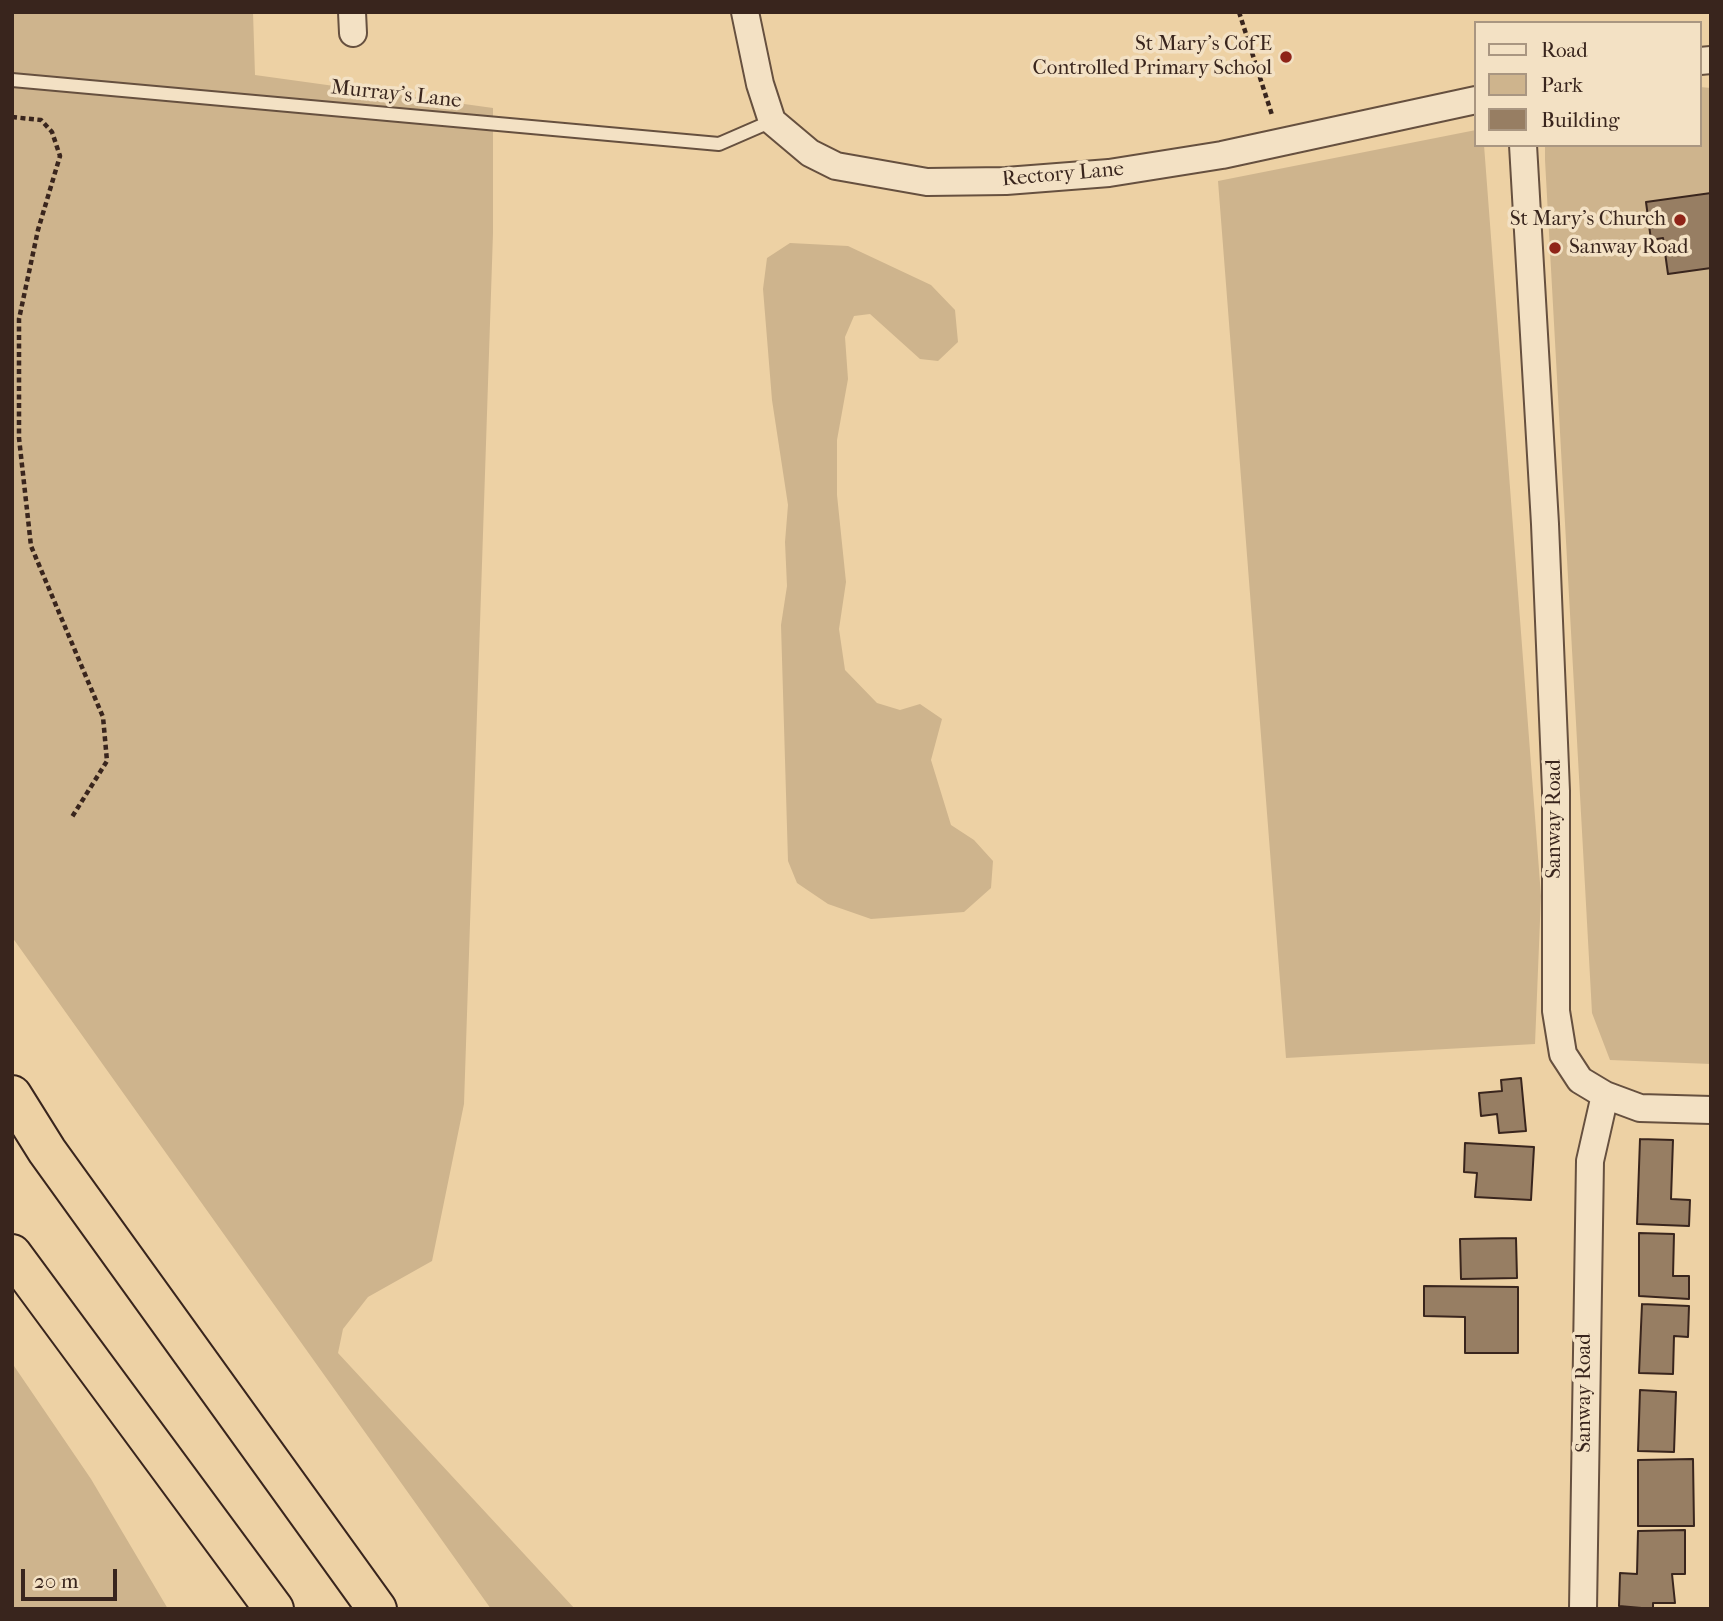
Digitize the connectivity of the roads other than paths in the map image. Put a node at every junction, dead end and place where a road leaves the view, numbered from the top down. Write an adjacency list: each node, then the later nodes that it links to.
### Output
1 (744, 12): 4 (street)
2 (12, 80): 4 (lane, Murray's Lane)
3 (1474, 100): 4 (street, Rectory Lane)
4 (772, 121)
5 (1523, 147): 7 (street, Sanway Road)
6 (12, 1095): 11 (highway)
7 (1605, 1095): 8 (street, Sanway Road); 12 (street, Sanway Road)
8 (1711, 1110)
9 (12, 1254): 10 (highway)
10 (274, 1609)
11 (377, 1609)
12 (1583, 1609)

